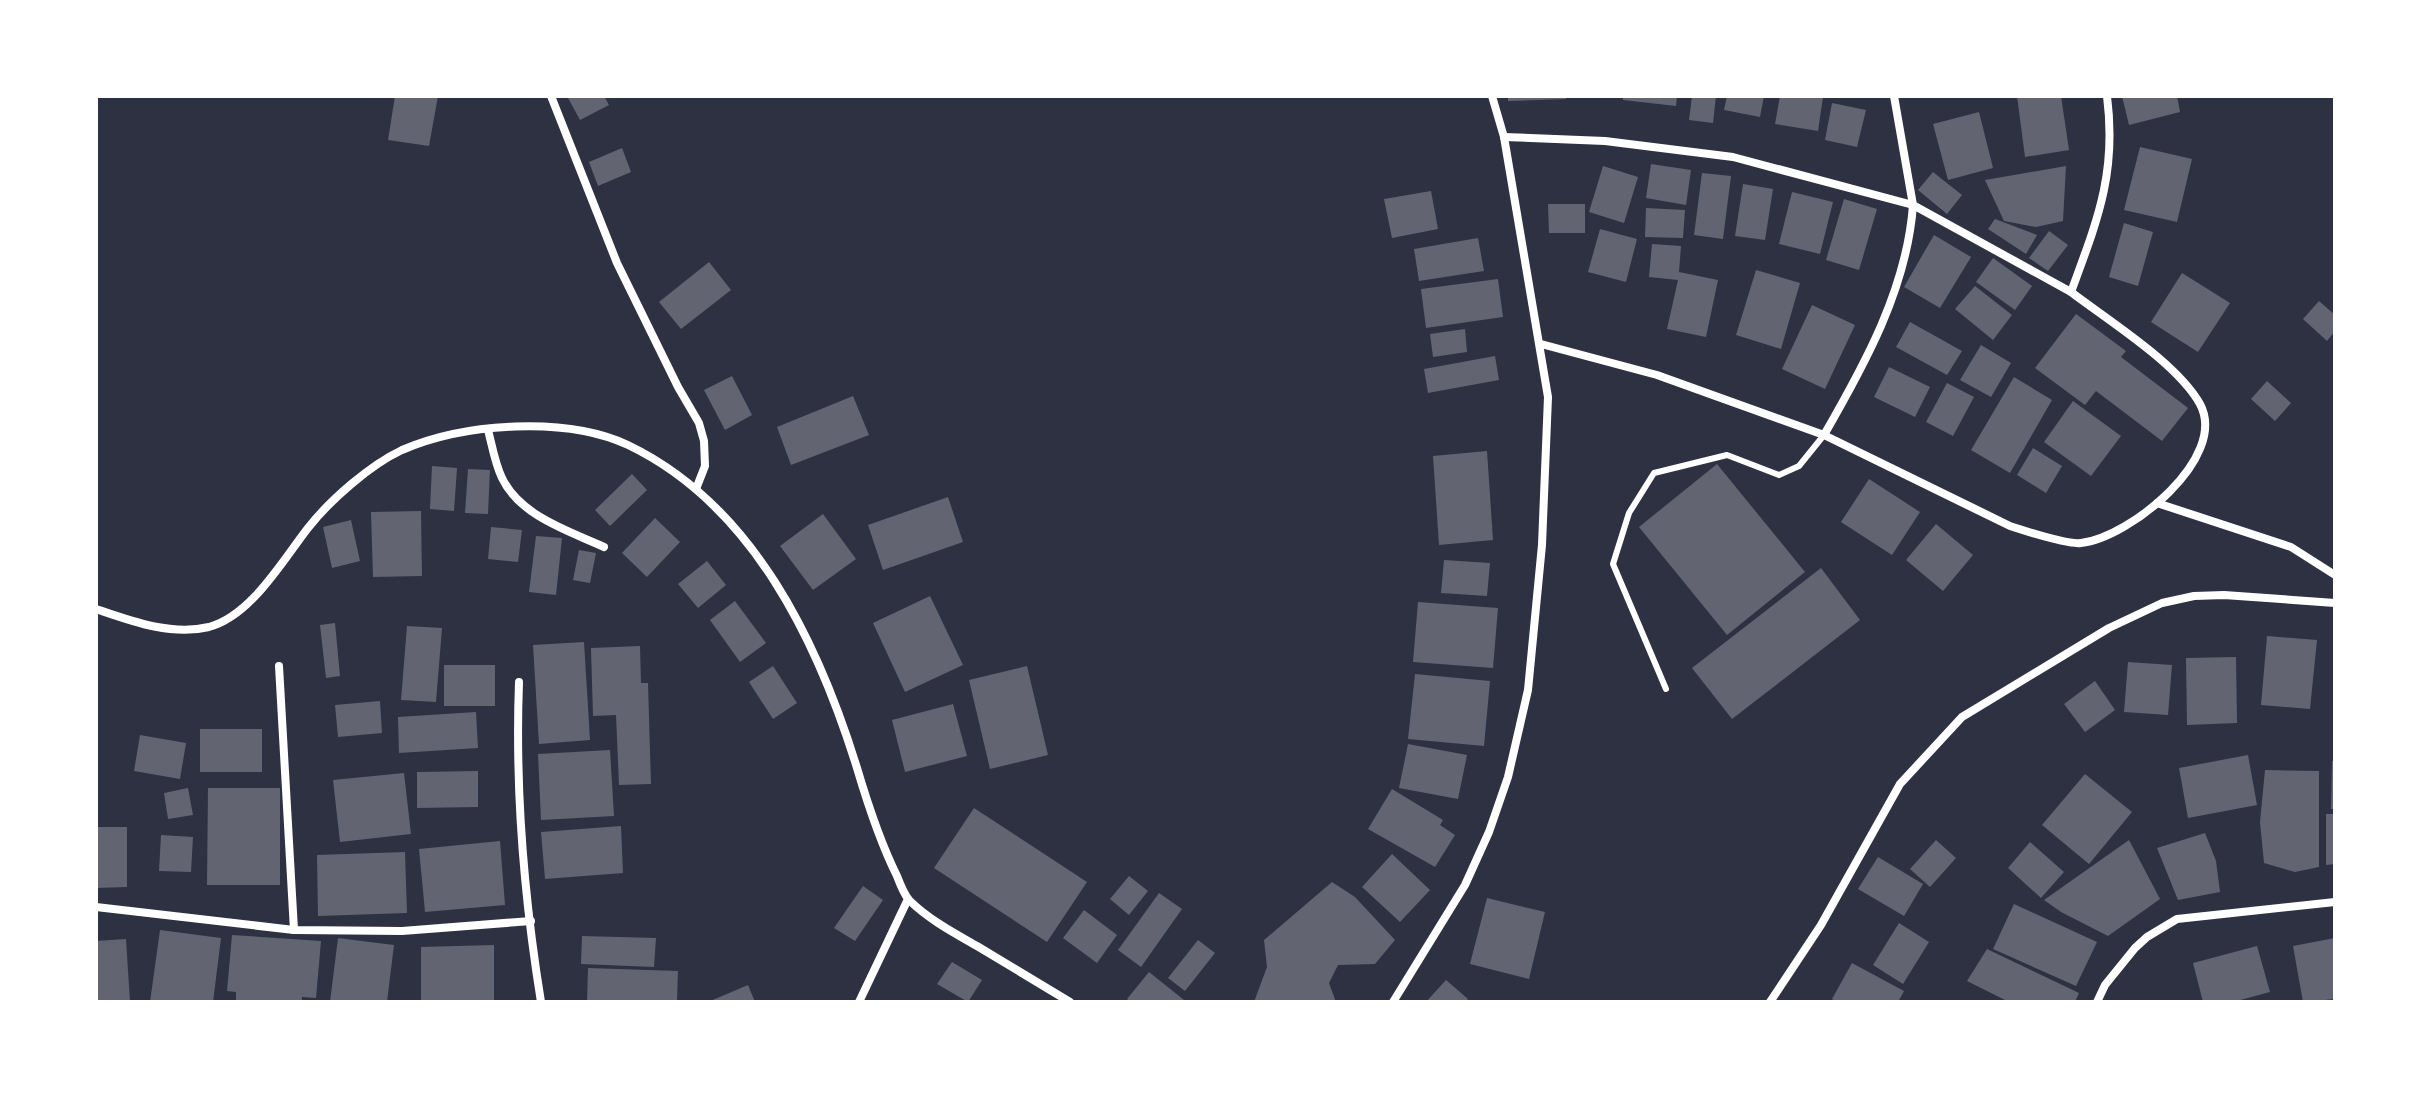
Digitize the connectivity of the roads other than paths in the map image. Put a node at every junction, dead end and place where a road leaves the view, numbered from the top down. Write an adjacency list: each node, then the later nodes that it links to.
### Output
1 (551, 96): 11 (street)
2 (1492, 96): 5 (street)
3 (1894, 96): 6 (street)
4 (2107, 96): 7 (street)
5 (1504, 137): 6 (street); 8 (street)
6 (1913, 205): 7 (street); 10 (street)
7 (2071, 292): 12 (street)
8 (1541, 344): 10 (street); 28 (street)
9 (488, 430): 11 (street); 13 (street); 16 (street)
10 (1824, 435): 12 (street); 19 (lane)
11 (696, 489): 20 (street)
12 (2157, 503): 14 (street)
13 (604, 547)
14 (2335, 575)
15 (2335, 603): 29 (street)
16 (96, 609)
17 (279, 666): 24 (street)
18 (519, 682): 23 (street)
19 (1666, 689)
20 (908, 899): 26 (street); 27 (street)
21 (2335, 902): 30 (street)
22 (96, 907): 24 (street)
23 (531, 921): 24 (street); 25 (street)
24 (294, 930)
25 (541, 1002)
26 (859, 1002)
27 (1070, 1002)
28 (1393, 1002)
29 (1770, 1002)
30 (2097, 1002)

